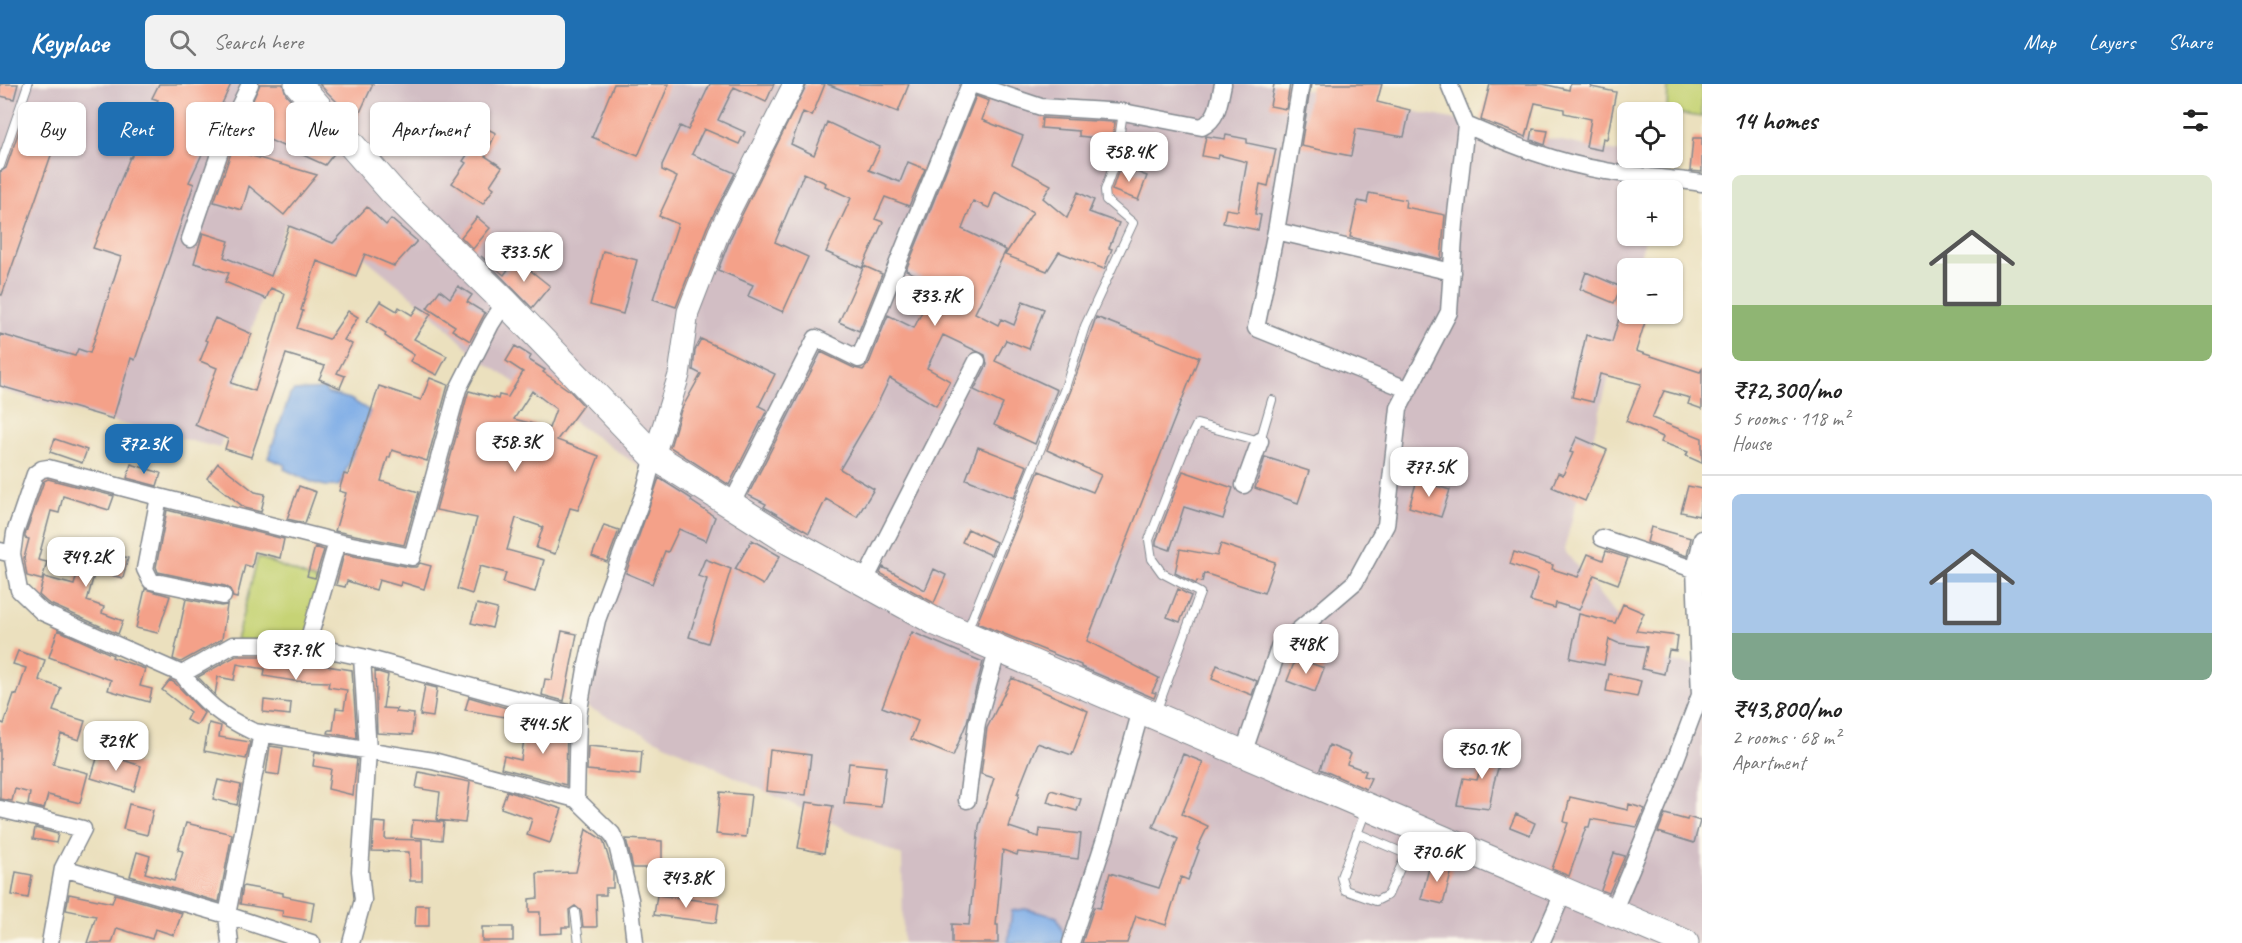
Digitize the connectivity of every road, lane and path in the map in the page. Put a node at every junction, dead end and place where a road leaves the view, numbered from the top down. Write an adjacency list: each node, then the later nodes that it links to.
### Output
1 (28, 84): 12 (lane)
2 (250, 84): 15 (street)
3 (298, 84): 17 (main road)
4 (794, 84): 22 (street)
5 (971, 84): 9 (street); 25 (street)
6 (1223, 84): 10 (street)
7 (1301, 84): 14 (street)
8 (1449, 84): 11 (street)
9 (995, 88): 10 (street)
10 (1123, 112): 33 (lane)
11 (1466, 125): 13 (street); 16 (street)
12 (0, 166)
13 (1702, 183)
14 (1276, 231): 16 (street); 19 (street)
15 (190, 239)
16 (1452, 272): 19 (street)
17 (505, 302): 22 (main road); 28 (street)
18 (977, 361): 31 (street)
19 (1409, 390): 42 (street)
20 (1272, 400): 21 (lane)
21 (1260, 441): 23 (street); 38 (lane)
22 (654, 456): 25 (main road); 39 (street)
23 (1244, 485)
24 (159, 497): 28 (street); 29 (street); 32 (street)
25 (731, 505): 31 (main road)
26 (1602, 538): 30 (street)
27 (1702, 539): 30 (street)
28 (337, 542): 34 (street)
29 (6, 552): 37 (street)
30 (1698, 571): 53 (street)
31 (864, 582): 33 (main road)
32 (223, 596)
33 (966, 634): 35 (main road)
34 (307, 645): 36 (street); 37 (street)
35 (998, 648): 38 (main road); 44 (street)
36 (362, 657): 39 (street); 41 (street)
37 (182, 674): 40 (street)
38 (1148, 712): 42 (main road); 61 (street)
39 (578, 716): 43 (street)
40 (262, 733): 41 (street); 54 (street)
41 (368, 751): 43 (street); 58 (street)
42 (1243, 753): 45 (main road)
43 (576, 799): 60 (street)
44 (967, 800)
45 (1367, 807): 47 (main road); 48 (lane)
46 (0, 809): 50 (street)
47 (1418, 828): 49 (lane); 51 (main road)
48 (1357, 833): 49 (lane); 49 (lane)
49 (1406, 854)
50 (63, 868): 54 (street); 55 (street)
51 (1563, 891): 53 (main road); 62 (street)
52 (575, 912): 59 (lane)
53 (1613, 912): 63 (main road)
54 (227, 915): 56 (street); 57 (street)
55 (50, 943)
56 (230, 943)
57 (312, 943)
58 (351, 943)
59 (579, 943)
60 (635, 943)
61 (1071, 943)
62 (1541, 943)
63 (1684, 943)

